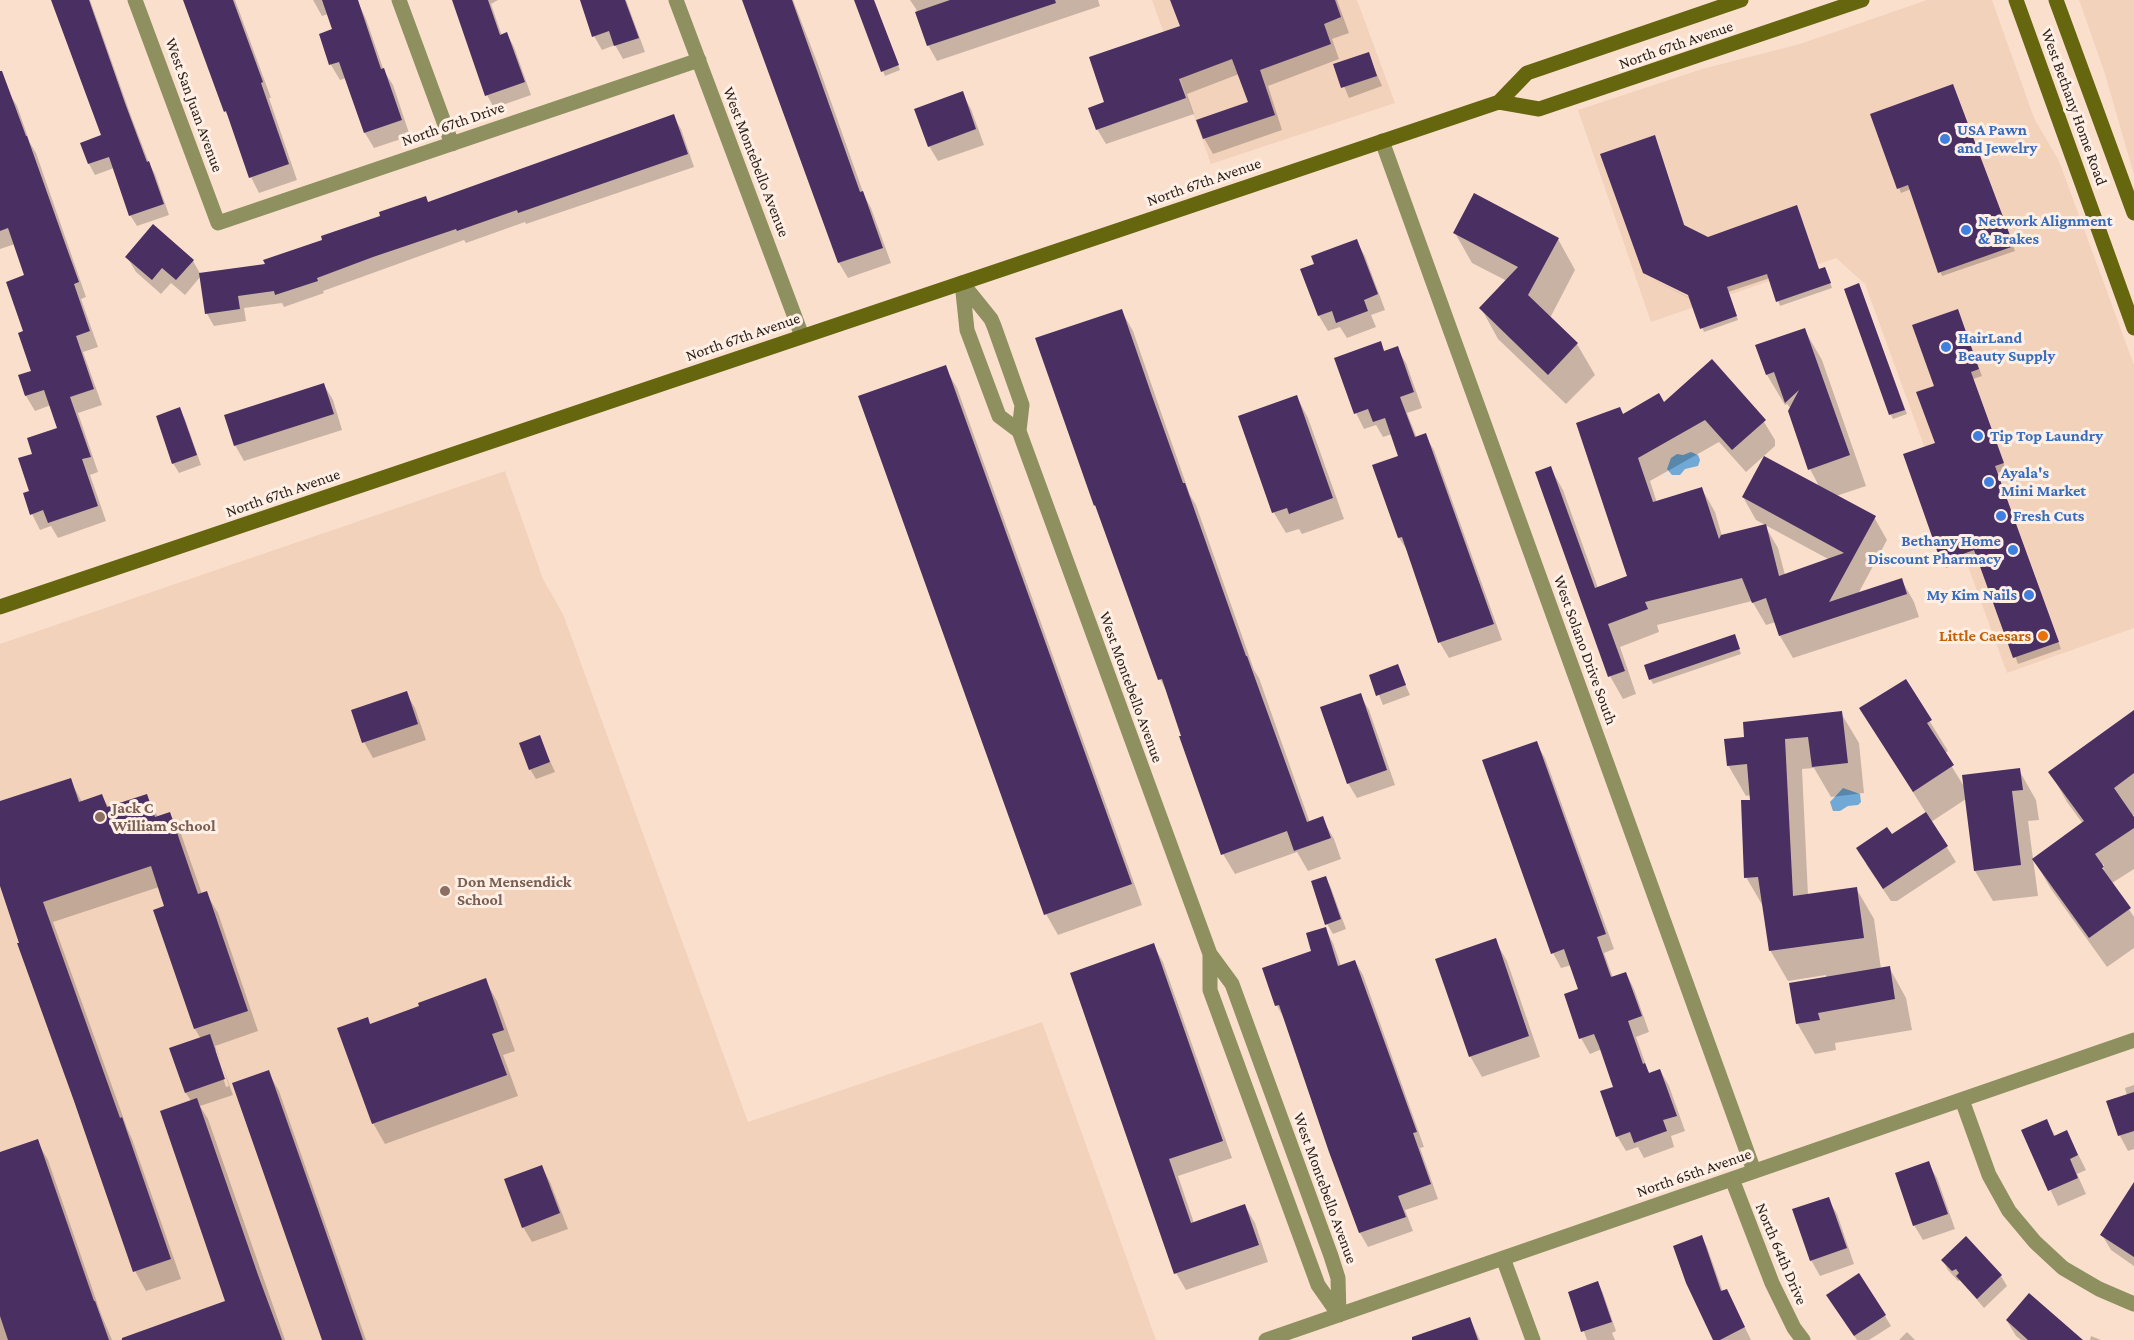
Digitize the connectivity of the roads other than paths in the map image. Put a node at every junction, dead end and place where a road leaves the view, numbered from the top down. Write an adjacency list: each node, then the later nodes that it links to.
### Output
1 (135, 0): 13 (street, West San Juan Avenue)
2 (399, 0): 11 (street)
3 (676, 0): 8 (street, West Montebello Avenue)
4 (1741, 0): 9 (main road, North 67th Avenue)
5 (1862, 0): 9 (main road, North 67th Avenue)
6 (2016, 0): 15 (main road, West Bethany Home Road)
7 (2056, 0): 12 (main road, West Bethany Home Road)
8 (699, 60): 11 (street, North 67th Drive); 16 (street, West Montebello Avenue)
9 (1498, 102): 10 (main road, North 67th Avenue)
10 (1382, 141): 14 (main road, North 67th Avenue); 22 (street, West Solano Drive South)
11 (452, 144): 13 (street, North 67th Drive)
12 (2134, 213)
13 (218, 223)
14 (962, 283): 16 (main road, North 67th Avenue); 17 (street, West Montebello Avenue); 17 (street, West Montebello Avenue)
15 (2134, 328)
16 (802, 336): 18 (main road, North 67th Avenue)
17 (1019, 431): 19 (street, West Montebello Avenue)
18 (1, 604)
19 (1210, 954): 26 (street, West Montebello Avenue); 26 (street, West Montebello Avenue)
20 (2134, 1040): 21 (street, North 65th Avenue)
21 (1962, 1100): 22 (street, North 65th Avenue); 25 (street)
22 (1754, 1171): 23 (street, North 65th Avenue)
23 (1732, 1179): 24 (street, North 65th Avenue); 29 (street, North 64th Drive)
24 (1503, 1258): 26 (street, North 65th Avenue); 28 (street)
25 (2134, 1304)
26 (1339, 1315): 27 (street, North 65th Avenue)
27 (1266, 1340)
28 (1533, 1340)
29 (1803, 1340)

